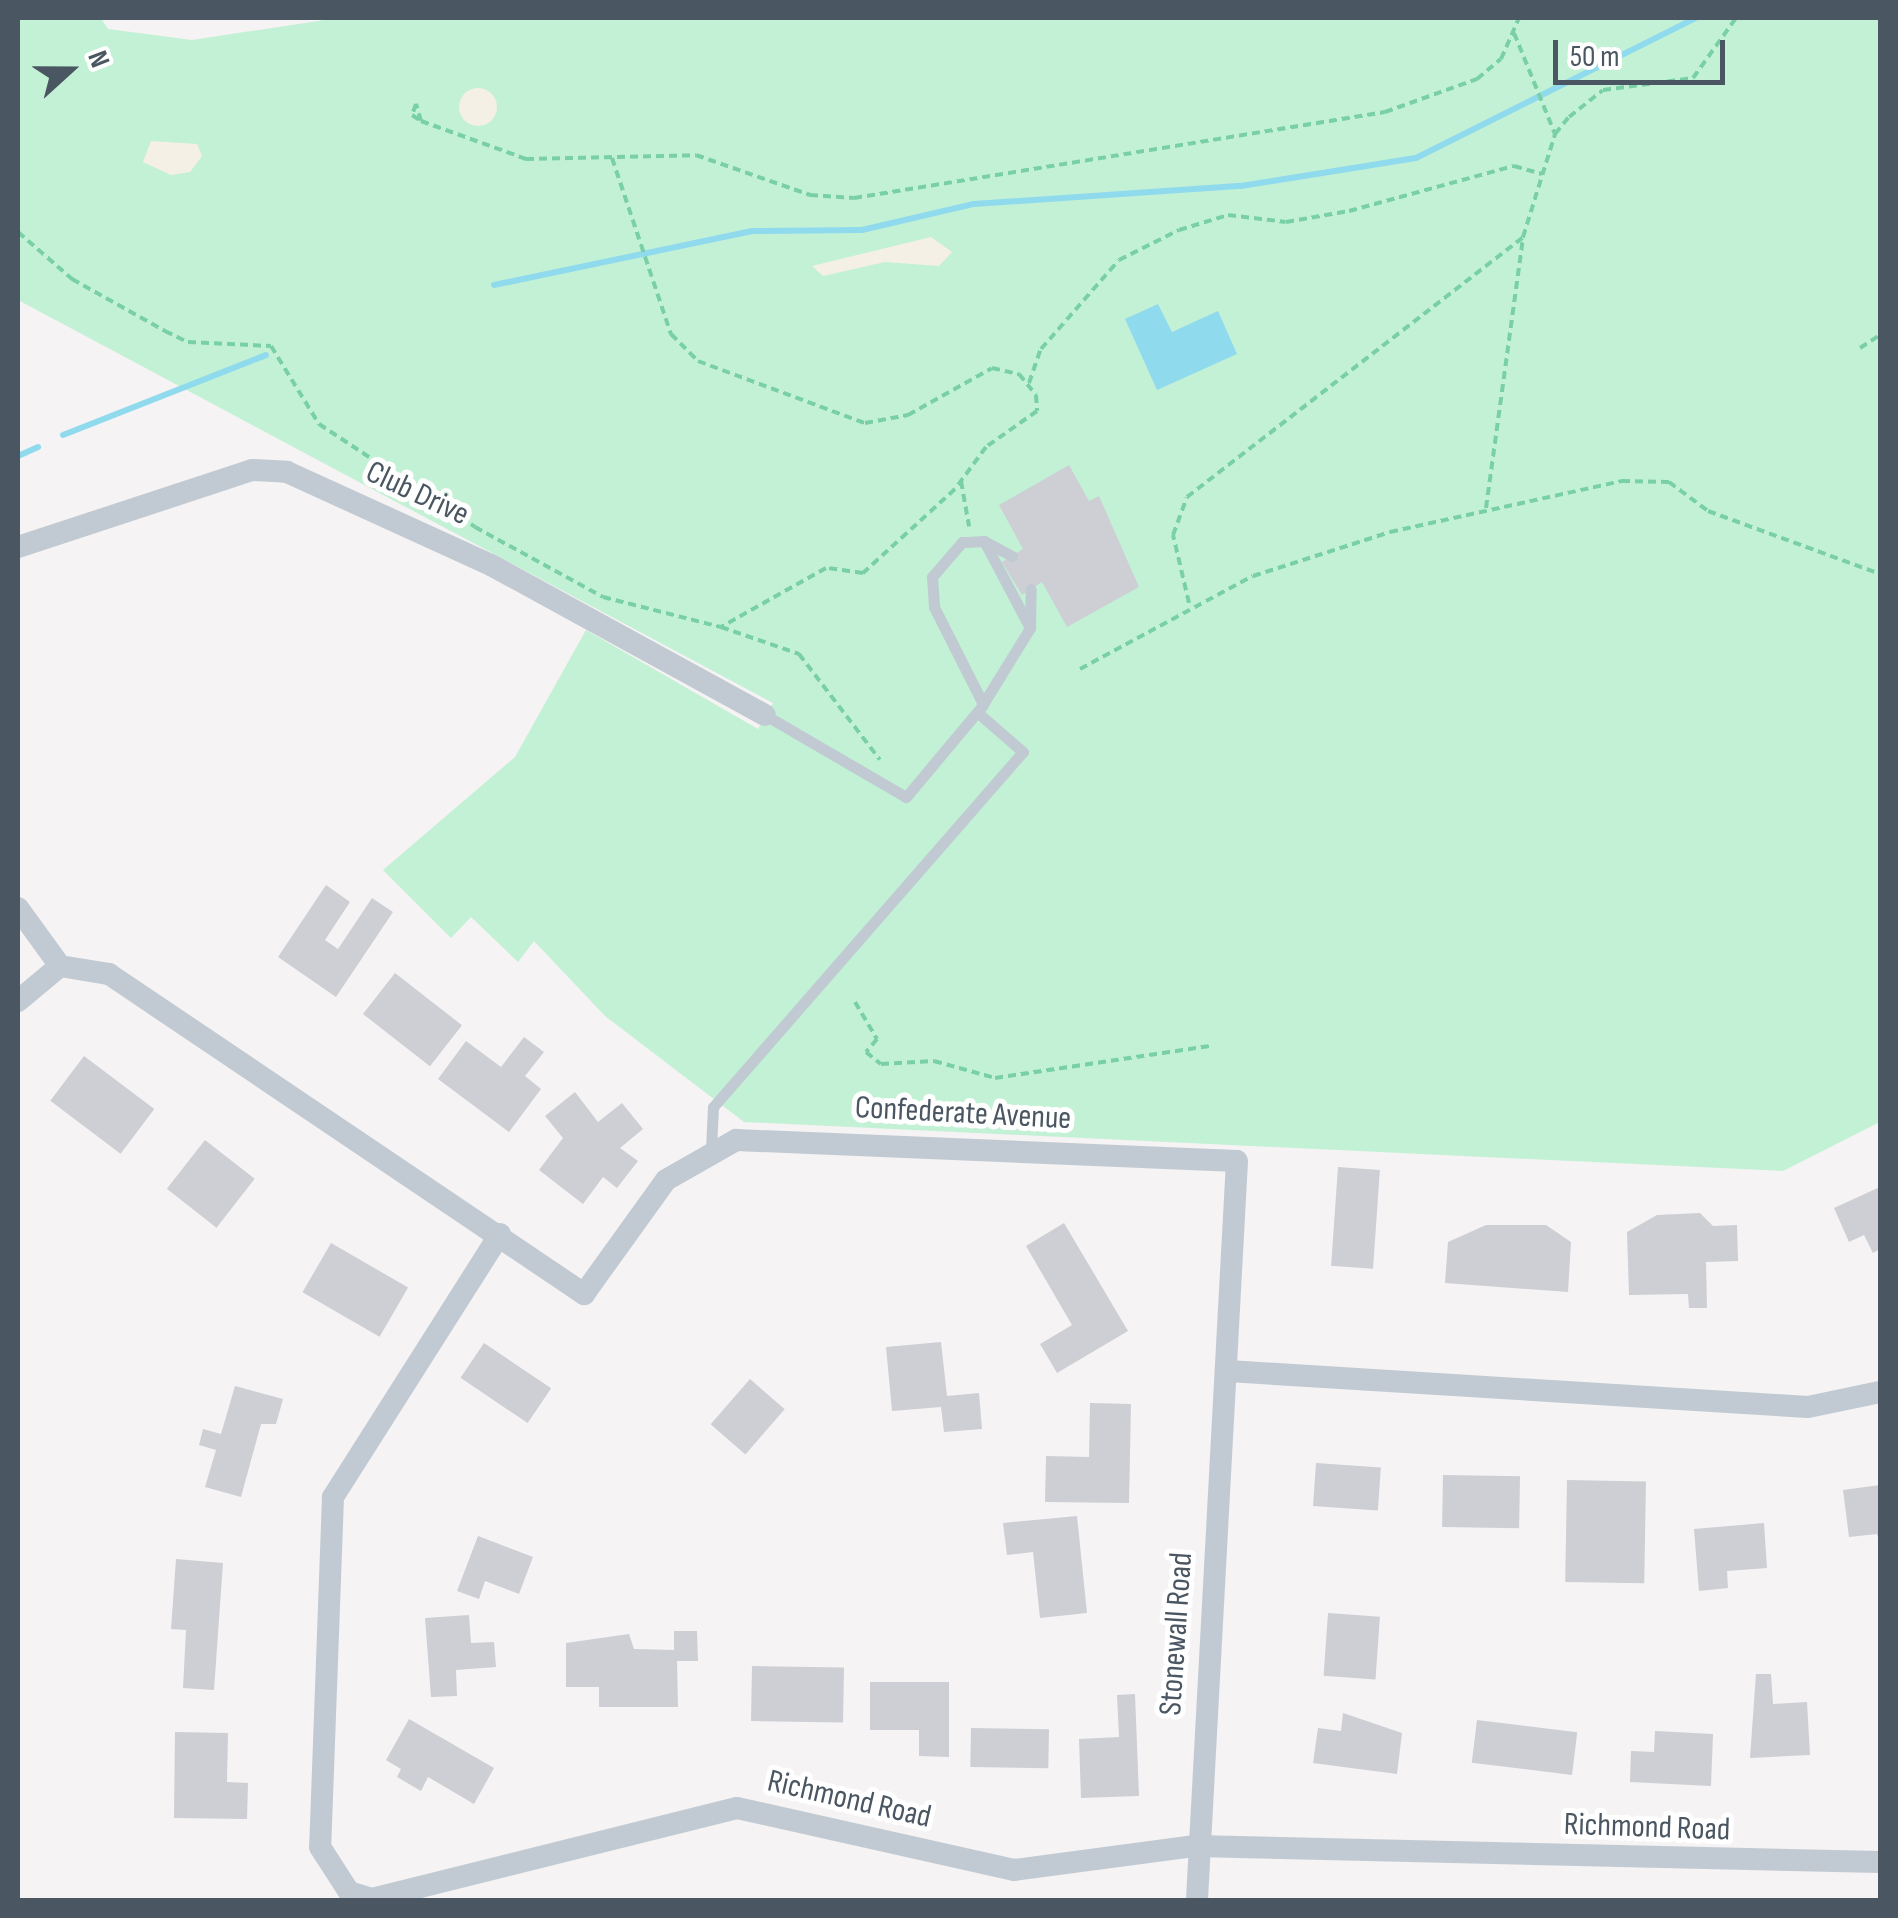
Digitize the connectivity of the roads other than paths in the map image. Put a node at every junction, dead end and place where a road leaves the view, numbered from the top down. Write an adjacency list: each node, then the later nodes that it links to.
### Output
1 (978, 540): 3 (lane); 5 (lane); 6 (lane)
2 (18, 547): 7 (street, Club Drive)
3 (1012, 556)
4 (1031, 589): 5 (lane)
5 (1030, 628): 6 (lane)
6 (980, 708): 7 (lane); 11 (lane)
7 (765, 715)
8 (18, 908): 9 (street)
9 (60, 966): 10 (street); 12 (street, Confederate Avenue)
10 (18, 1001)
11 (711, 1149): 12 (street, Confederate Avenue); 13 (street, Confederate Avenue)
12 (500, 1234): 15 (street, Richmond Road)
13 (1228, 1372): 14 (street); 15 (street, Stonewall Road)
14 (1880, 1392)
15 (1196, 1846): 16 (street, Richmond Road); 17 (street, Stonewall Road)
16 (1880, 1862)
17 (1197, 1900)

